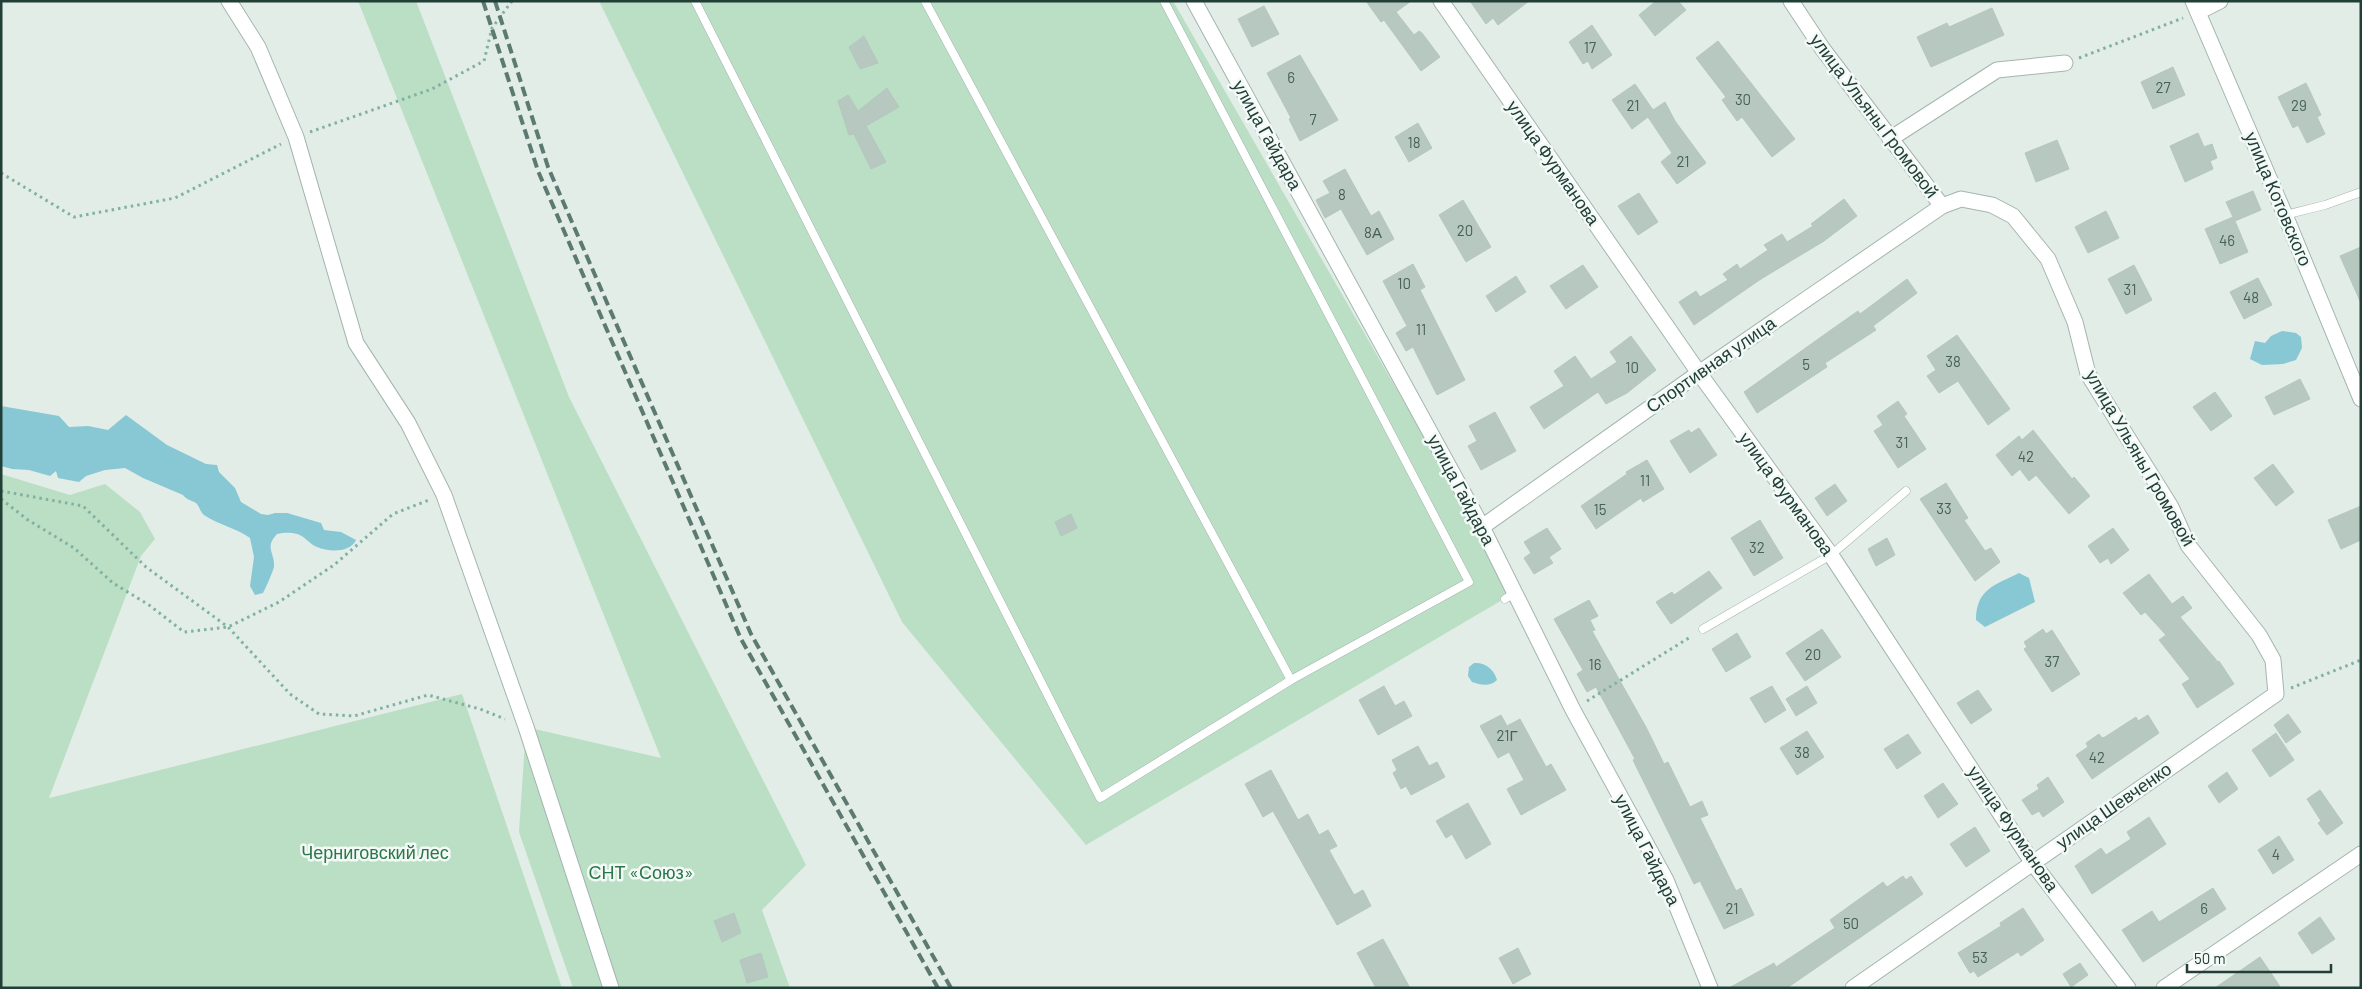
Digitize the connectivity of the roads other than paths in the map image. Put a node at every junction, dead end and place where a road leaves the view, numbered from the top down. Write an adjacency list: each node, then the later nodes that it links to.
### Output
1 (229, 1): 26 (street)
2 (695, 1): 21 (lane)
3 (925, 1): 21 (lane)
4 (1164, 1): 21 (lane)
5 (1194, 1): 18 (street, улица Гайдара)
6 (1441, 1): 15 (street, улица Фурманова)
7 (1791, 1): 11 (street, улица Ульяны Громовой)
8 (2220, 1): 9 (street)
9 (2195, 7): 14 (street, улица Котовского)
10 (2066, 63): 11 (street)
11 (1890, 139): 13 (street, улица Ульяны Громовой)
12 (2361, 192): 14 (lane)
13 (1942, 206): 15 (street, Спортивная улица); 22 (street, улица Ульяны Громовой)
14 (2285, 215): 16 (street, улица Котовского)
15 (1699, 373): 18 (street, Спортивная улица); 19 (street, улица Фурманова)
16 (2361, 399)
17 (1906, 491): 19 (lane)
18 (1482, 527): 27 (street, улица Гайдара)
19 (1831, 555): 20 (lane); 24 (street, улица Фурманова)
20 (1704, 629)
21 (1291, 680)
22 (2276, 694): 24 (street, улица Шевченко)
23 (2361, 854): 30 (street)
24 (2032, 862): 25 (street, улица Шевченко); 29 (street, улица Фурманова)
25 (1871, 983): 28 (street, улица Шевченко)
26 (611, 988)
27 (1710, 988)
28 (1853, 988)
29 (2128, 988)
30 (2164, 988)

